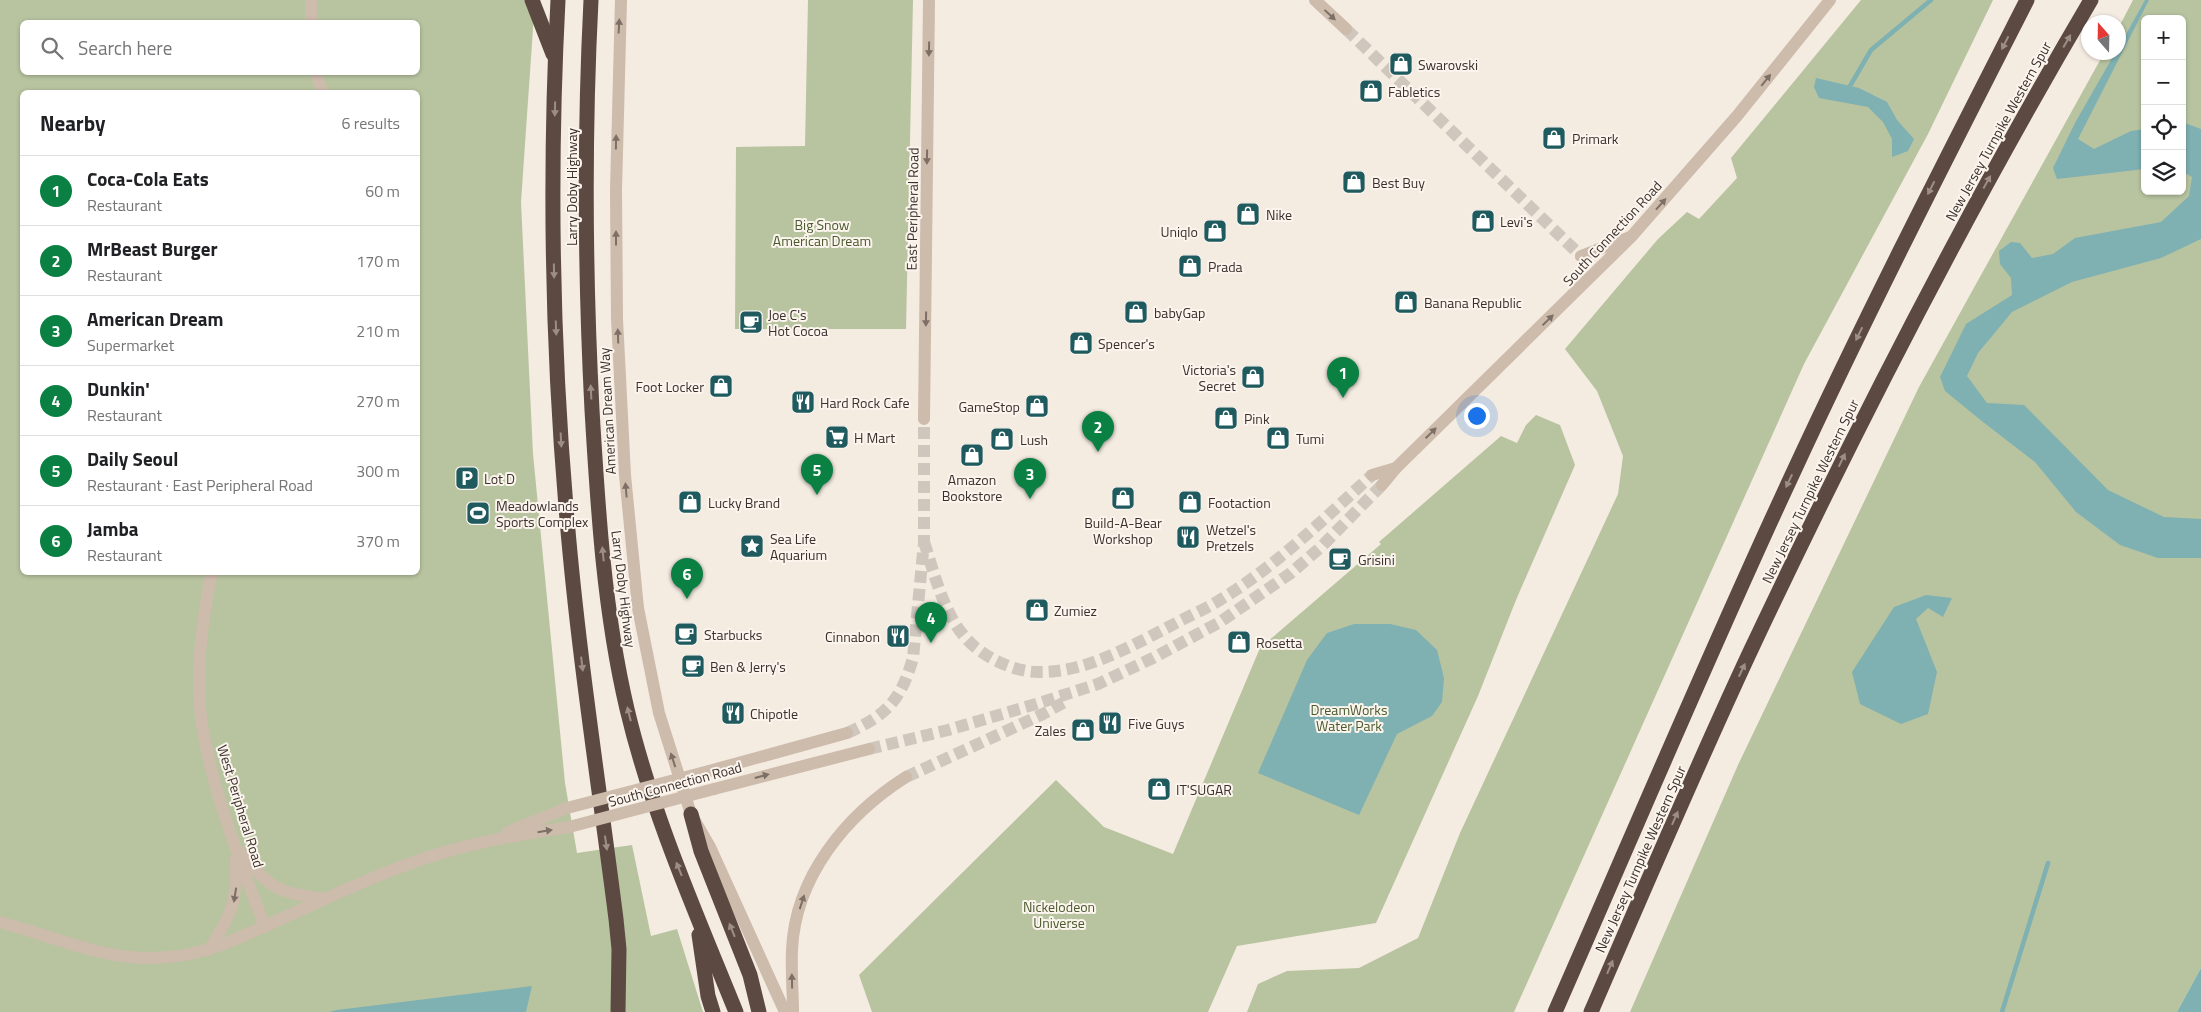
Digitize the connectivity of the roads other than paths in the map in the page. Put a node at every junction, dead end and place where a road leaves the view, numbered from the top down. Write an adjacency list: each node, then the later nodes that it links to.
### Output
1 (311, 0): 11 (street)
2 (532, 0): 13 (highway)
3 (558, 0): 13 (highway, Larry Doby Highway)
4 (591, 0): 30 (highway, Larry Doby Highway, one-way to 4)
5 (621, 0): 26 (street, American Dream Way, one-way to 5)
6 (929, 0): 18 (street, East Peripheral Road, one-way to 18)
7 (1315, 0): 12 (street, one-way to 12)
8 (1830, 0): 16 (street, South Connection Road, one-way to 8)
9 (2027, 0): 40 (highway, New Jersey Turnpike Western Spur, one-way to 40)
10 (2091, 0): 41 (highway, New Jersey Turnpike Western Spur, one-way to 10)
11 (311, 20)
12 (1346, 29)
13 (556, 60): 34 (highway, Larry Doby Highway, one-way to 34)
14 (317, 75): 15 (street)
15 (321, 90)
16 (1631, 237): 17 (street); 19 (street, South Connection Road, one-way to 16)
17 (1581, 256)
18 (924, 419)
19 (1396, 468): 20 (street, South Connection Road); 21 (street, South Connection Road)
20 (1372, 475)
21 (1382, 485)
22 (211, 575): 28 (street, West Peripheral Road)
23 (847, 733): 27 (street, South Connection Road, bridge)
24 (868, 749): 27 (street, South Connection Road, one-way to 24, bridge)
25 (906, 777): 39 (street, one-way to 25)
26 (691, 814): 37 (highway, one-way to 26); 38 (street, American Dream Way)
27 (487, 840): 29 (street, South Connection Road)
28 (236, 846): 29 (street); 32 (street, West Peripheral Road); 33 (street, one-way to 33)
29 (326, 899): 32 (street, South Connection Road)
30 (697, 914): 35 (highway); 36 (highway, Larry Doby Highway)
31 (0, 922): 33 (street, South Connection Road)
32 (265, 927): 33 (street, South Connection Road)
33 (209, 950)
34 (617, 1008)
35 (713, 1012)
36 (736, 1012)
37 (759, 1012)
38 (785, 1012)
39 (793, 1012)
40 (1555, 1012)
41 (1591, 1012)

